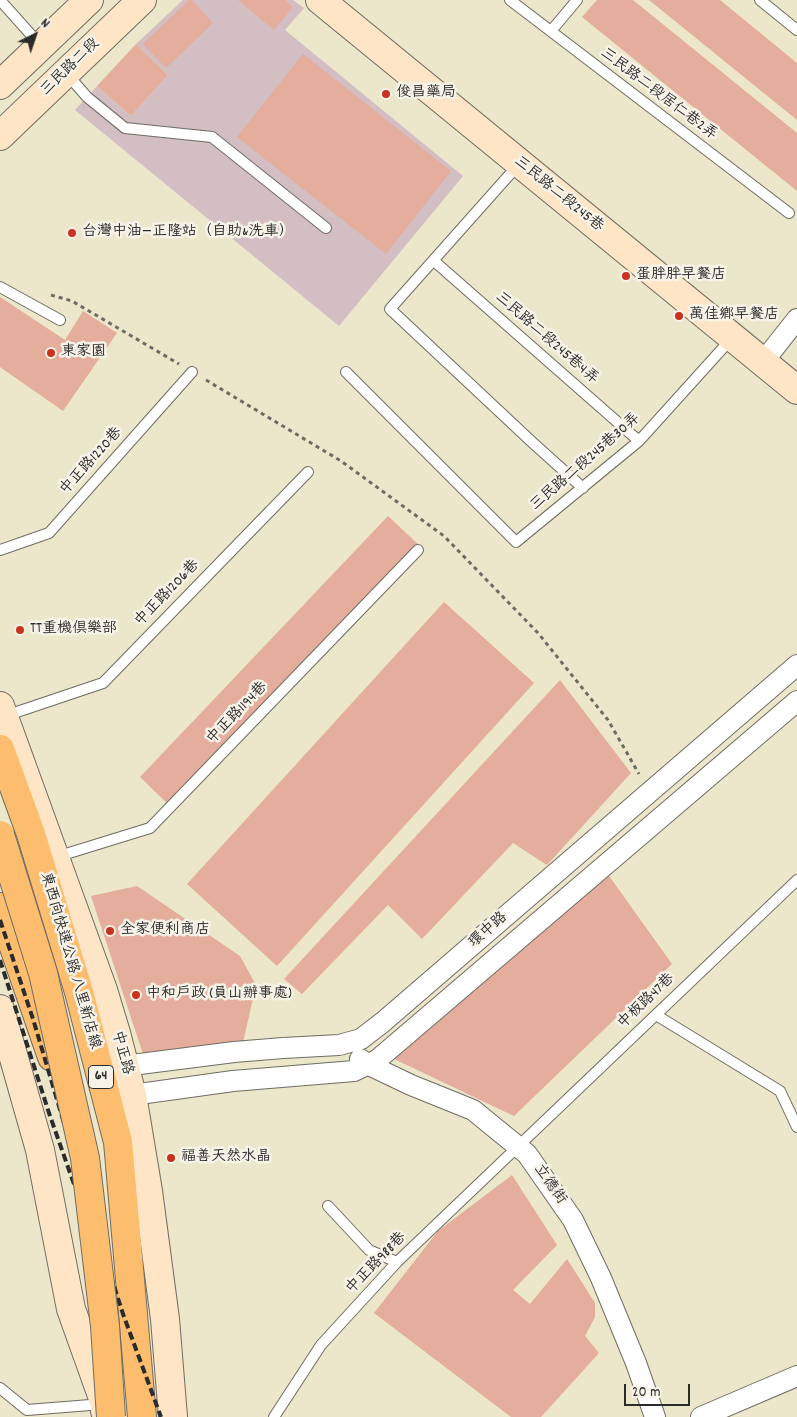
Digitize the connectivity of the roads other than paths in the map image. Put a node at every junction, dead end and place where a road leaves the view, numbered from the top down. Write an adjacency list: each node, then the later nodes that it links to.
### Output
1 (0, 0): 10 (lane)
2 (89, 0): 10 (main road)
3 (142, 0): 11 (main road, 三民路二段)
4 (320, 0): 14 (main road, 三民路二段245巷)
5 (510, 0): 9 (lane, 三民路二段居仁巷2弄)
6 (576, 0): 9 (lane)
7 (760, 0): 8 (lane)
8 (797, 30)
9 (550, 31): 15 (lane, 三民路二段居仁巷2弄)
10 (41, 46): 12 (main road)
11 (66, 74): 13 (main road, 三民路二段); 16 (lane)
12 (0, 85)
13 (0, 136)
14 (520, 163): 17 (lane); 21 (main road, 三民路二段245巷)
15 (789, 213)
16 (326, 228)
17 (434, 260): 26 (lane, 三民路二段245巷4弄); 28 (lane)
18 (0, 287): 20 (lane)
19 (797, 319): 22 (street)
20 (60, 320)
21 (733, 337): 22 (main road, 三民路二段245巷); 26 (lane, 三民路二段245巷30弄)
22 (763, 362): 25 (main road, 三民路二段245巷)
23 (192, 372): 29 (lane, 中正路1220巷)
24 (346, 372): 28 (lane, 三民路二段245巷30弄)
25 (797, 390)
26 (639, 441): 28 (lane, 三民路二段245巷30弄)
27 (308, 472): 33 (lane, 中正路1206巷)
28 (583, 488)
29 (0, 550)
30 (418, 550): 37 (lane, 中正路1194巷)
31 (797, 665): 42 (street, 環中路)
32 (797, 701): 43 (street, 環中路)
33 (2, 711): 37 (main road, 中正路)
34 (0, 749): 47 (highway, 東西向快速公路 八里新店線 / 64)
35 (0, 828): 53 (main road)
36 (0, 835): 53 (highway, 東西向快速公路 八里新店線 / 64, bridge)
37 (55, 857): 44 (main road, 中正路)
38 (797, 880): 41 (lane, 中板路47巷)
39 (0, 907): 53 (highway)
40 (0, 1010): 53 (main road)
41 (656, 1015): 46 (lane); 48 (lane, 中板路47巷)
42 (339, 1045): 43 (street, 立德街); 44 (street, 環中路)
43 (368, 1064): 45 (street, 環中路); 48 (street, 立德街)
44 (124, 1066): 45 (main road, 中正路)
45 (132, 1095): 56 (main road, 中正路)
46 (797, 1127)
47 (118, 1142): 54 (highway, 東西向快速公路 八里新店線 / 64); 55 (highway)
48 (518, 1147): 50 (lane, 中正路988巷); 58 (street, 立德街)
49 (328, 1206): 50 (lane)
50 (397, 1262): 57 (lane, 中正路988巷)
51 (797, 1376): 59 (street)
52 (0, 1388): 53 (lane)
53 (113, 1414)
54 (142, 1417)
55 (157, 1417)
56 (173, 1417)
57 (274, 1417)
58 (655, 1417)
59 (702, 1417)

